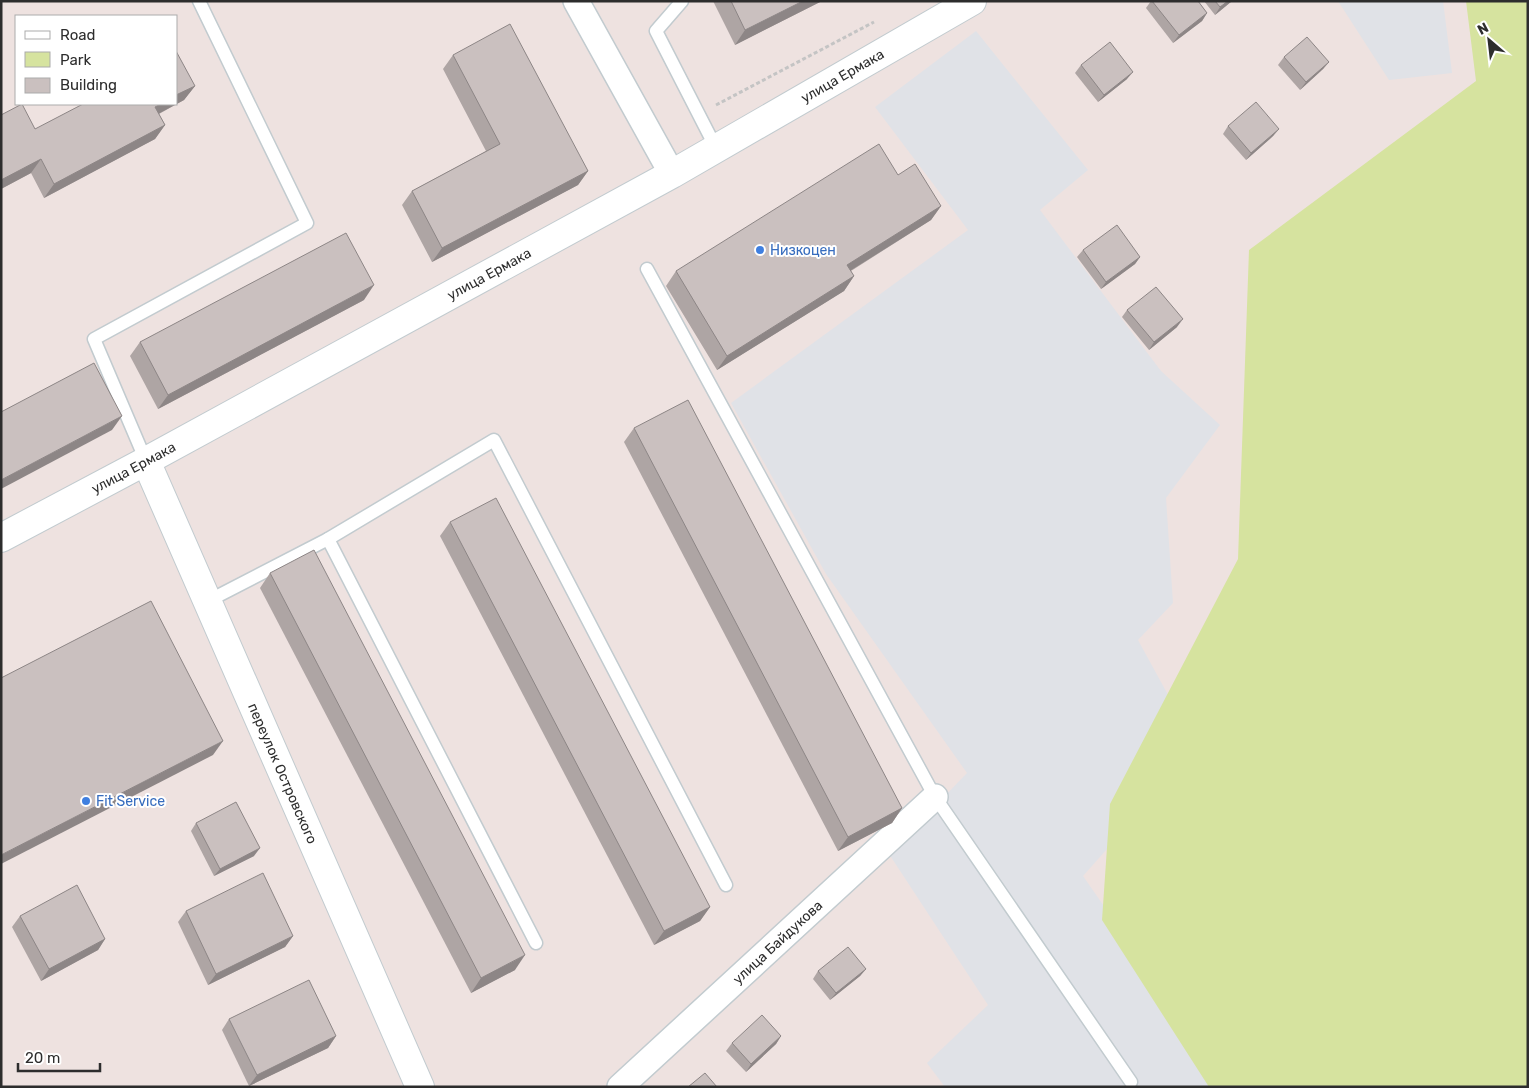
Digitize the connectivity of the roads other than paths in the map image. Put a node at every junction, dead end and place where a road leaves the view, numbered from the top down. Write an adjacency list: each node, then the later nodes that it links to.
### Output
1 (199, 1): 8 (lane)
2 (576, 1): 6 (street)
3 (682, 1): 5 (lane)
4 (972, 1): 5 (street, улица Ермака)
5 (716, 148): 6 (street, улица Ермака)
6 (672, 174): 8 (street, улица Ермака)
7 (647, 269): 12 (lane)
8 (146, 461): 9 (street, улица Ермака); 11 (street, переулок Островского)
9 (1, 538)
10 (328, 538): 11 (lane); 13 (lane); 14 (lane)
11 (208, 601): 16 (street, переулок Островского)
12 (935, 797): 15 (lane); 17 (street, улица Байдукова)
13 (726, 885)
14 (536, 943)
15 (1131, 1082)
16 (420, 1087)
17 (620, 1087)

